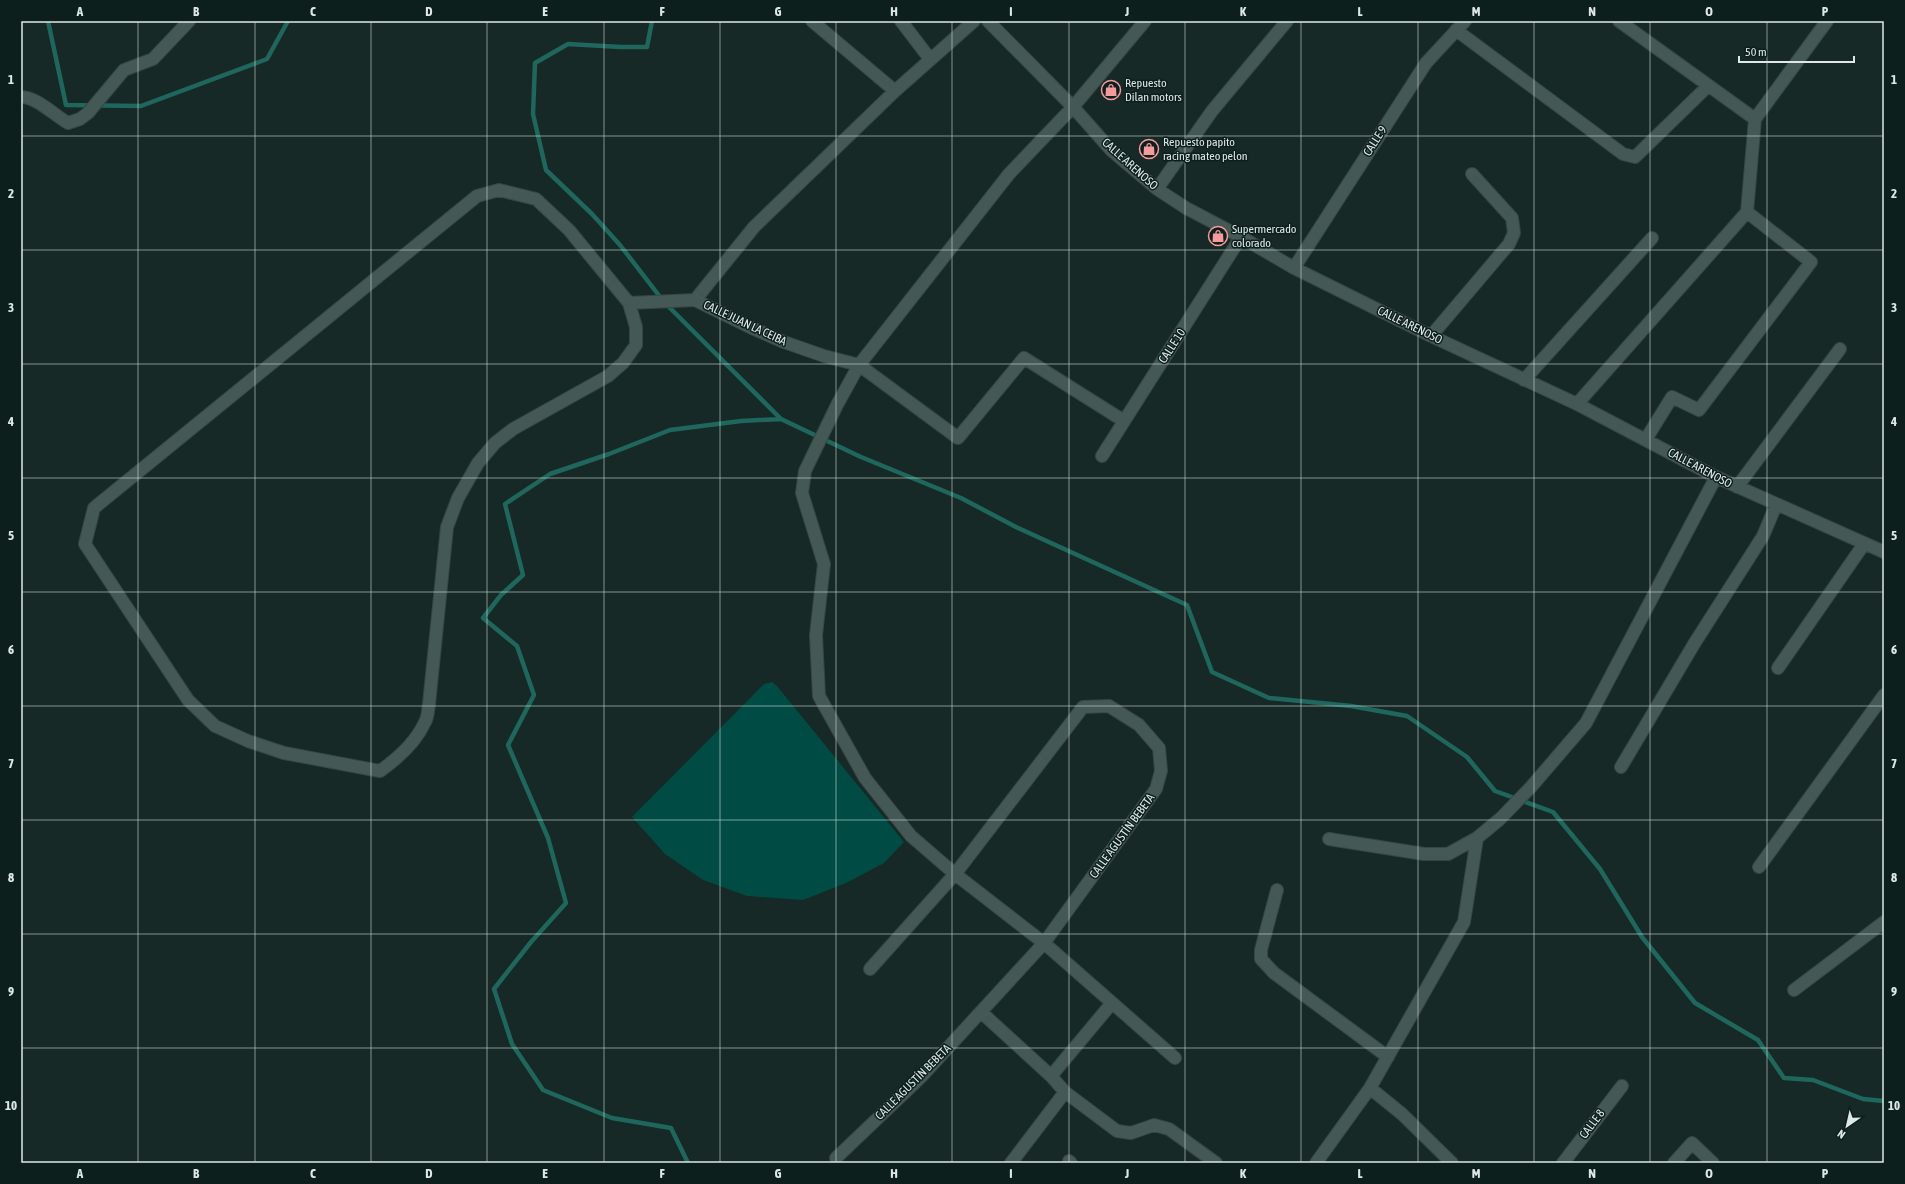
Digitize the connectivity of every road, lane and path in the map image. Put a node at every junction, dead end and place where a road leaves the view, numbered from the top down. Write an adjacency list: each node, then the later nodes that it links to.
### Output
1 (189, 21): 15 (street)
2 (812, 21): 14 (street)
3 (901, 21): 12 (street)
4 (974, 21): 12 (street)
5 (988, 21): 16 (street, CALLE ARENOSO)
6 (1145, 21): 16 (street)
7 (1288, 21): 19 (street)
8 (1465, 21): 11 (street, CALLE 9)
9 (1619, 21): 13 (street)
10 (1827, 21): 17 (street)
11 (1456, 30): 13 (street); 23 (street, CALLE 9)
12 (930, 58): 14 (street)
13 (1708, 86): 17 (street)
14 (895, 91): 24 (street)
15 (21, 97)
16 (1073, 108): 19 (street, CALLE ARENOSO); 28 (street)
17 (1755, 119): 20 (street)
18 (1472, 174): 26 (street)
19 (1157, 189): 21 (street, CALLE ARENOSO)
20 (1747, 212): 30 (street); 32 (street)
21 (1242, 237): 23 (street, CALLE ARENOSO); 31 (street, CALLE 10)
22 (1652, 238): 29 (street)
23 (1294, 268): 26 (street, CALLE ARENOSO)
24 (690, 299): 25 (street); 28 (street, CALLE JUAN LA CEIBA)
25 (629, 303): 25 (street)
26 (1431, 336): 29 (street, CALLE ARENOSO)
27 (1840, 349): 35 (street)
28 (859, 365): 31 (street); 45 (street)
29 (1524, 380): 30 (street, CALLE ARENOSO)
30 (1578, 404): 32 (street, CALLE ARENOSO)
31 (1124, 421): 33 (street, CALLE 10)
32 (1646, 439): 34 (street, CALLE ARENOSO)
33 (1102, 456)
34 (1716, 477): 35 (street, CALLE ARENOSO); 42 (street)
35 (1737, 487): 36 (street, CALLE ARENOSO)
36 (1776, 505): 37 (street, CALLE ARENOSO); 41 (street)
37 (1864, 544): 38 (street, CALLE ARENOSO); 39 (street)
38 (1884, 552)
39 (1778, 668)
40 (1884, 695): 44 (street)
41 (1621, 767)
42 (1477, 838): 43 (street); 53 (street)
43 (1330, 839)
44 (1759, 867)
45 (956, 874): 48 (street); 48 (street, CALLE AGUSTÍN BEBETA); 49 (street, CALLE AGUSTÍN BEBETA)
46 (1277, 890): 53 (street)
47 (1884, 922): 50 (street)
48 (1044, 943): 51 (street); 52 (street, CALLE AGUSTÍN BEBETA)
49 (870, 969)
50 (1794, 990)
51 (1112, 1003): 54 (street); 55 (street)
52 (980, 1012): 55 (street); 59 (street, CALLE AGUSTÍN BEBETA)
53 (1388, 1057): 57 (street)
54 (1175, 1058)
55 (1051, 1076): 58 (street)
56 (1622, 1086): 64 (street, CALLE 8)
57 (1370, 1088): 62 (street); 63 (street)
58 (1065, 1092): 60 (street); 61 (street)
59 (836, 1158)
60 (1011, 1163)
61 (1216, 1163)
62 (1316, 1163)
63 (1452, 1163)
64 (1563, 1163)
65 (1674, 1163): 66 (street)
66 (1712, 1163)

